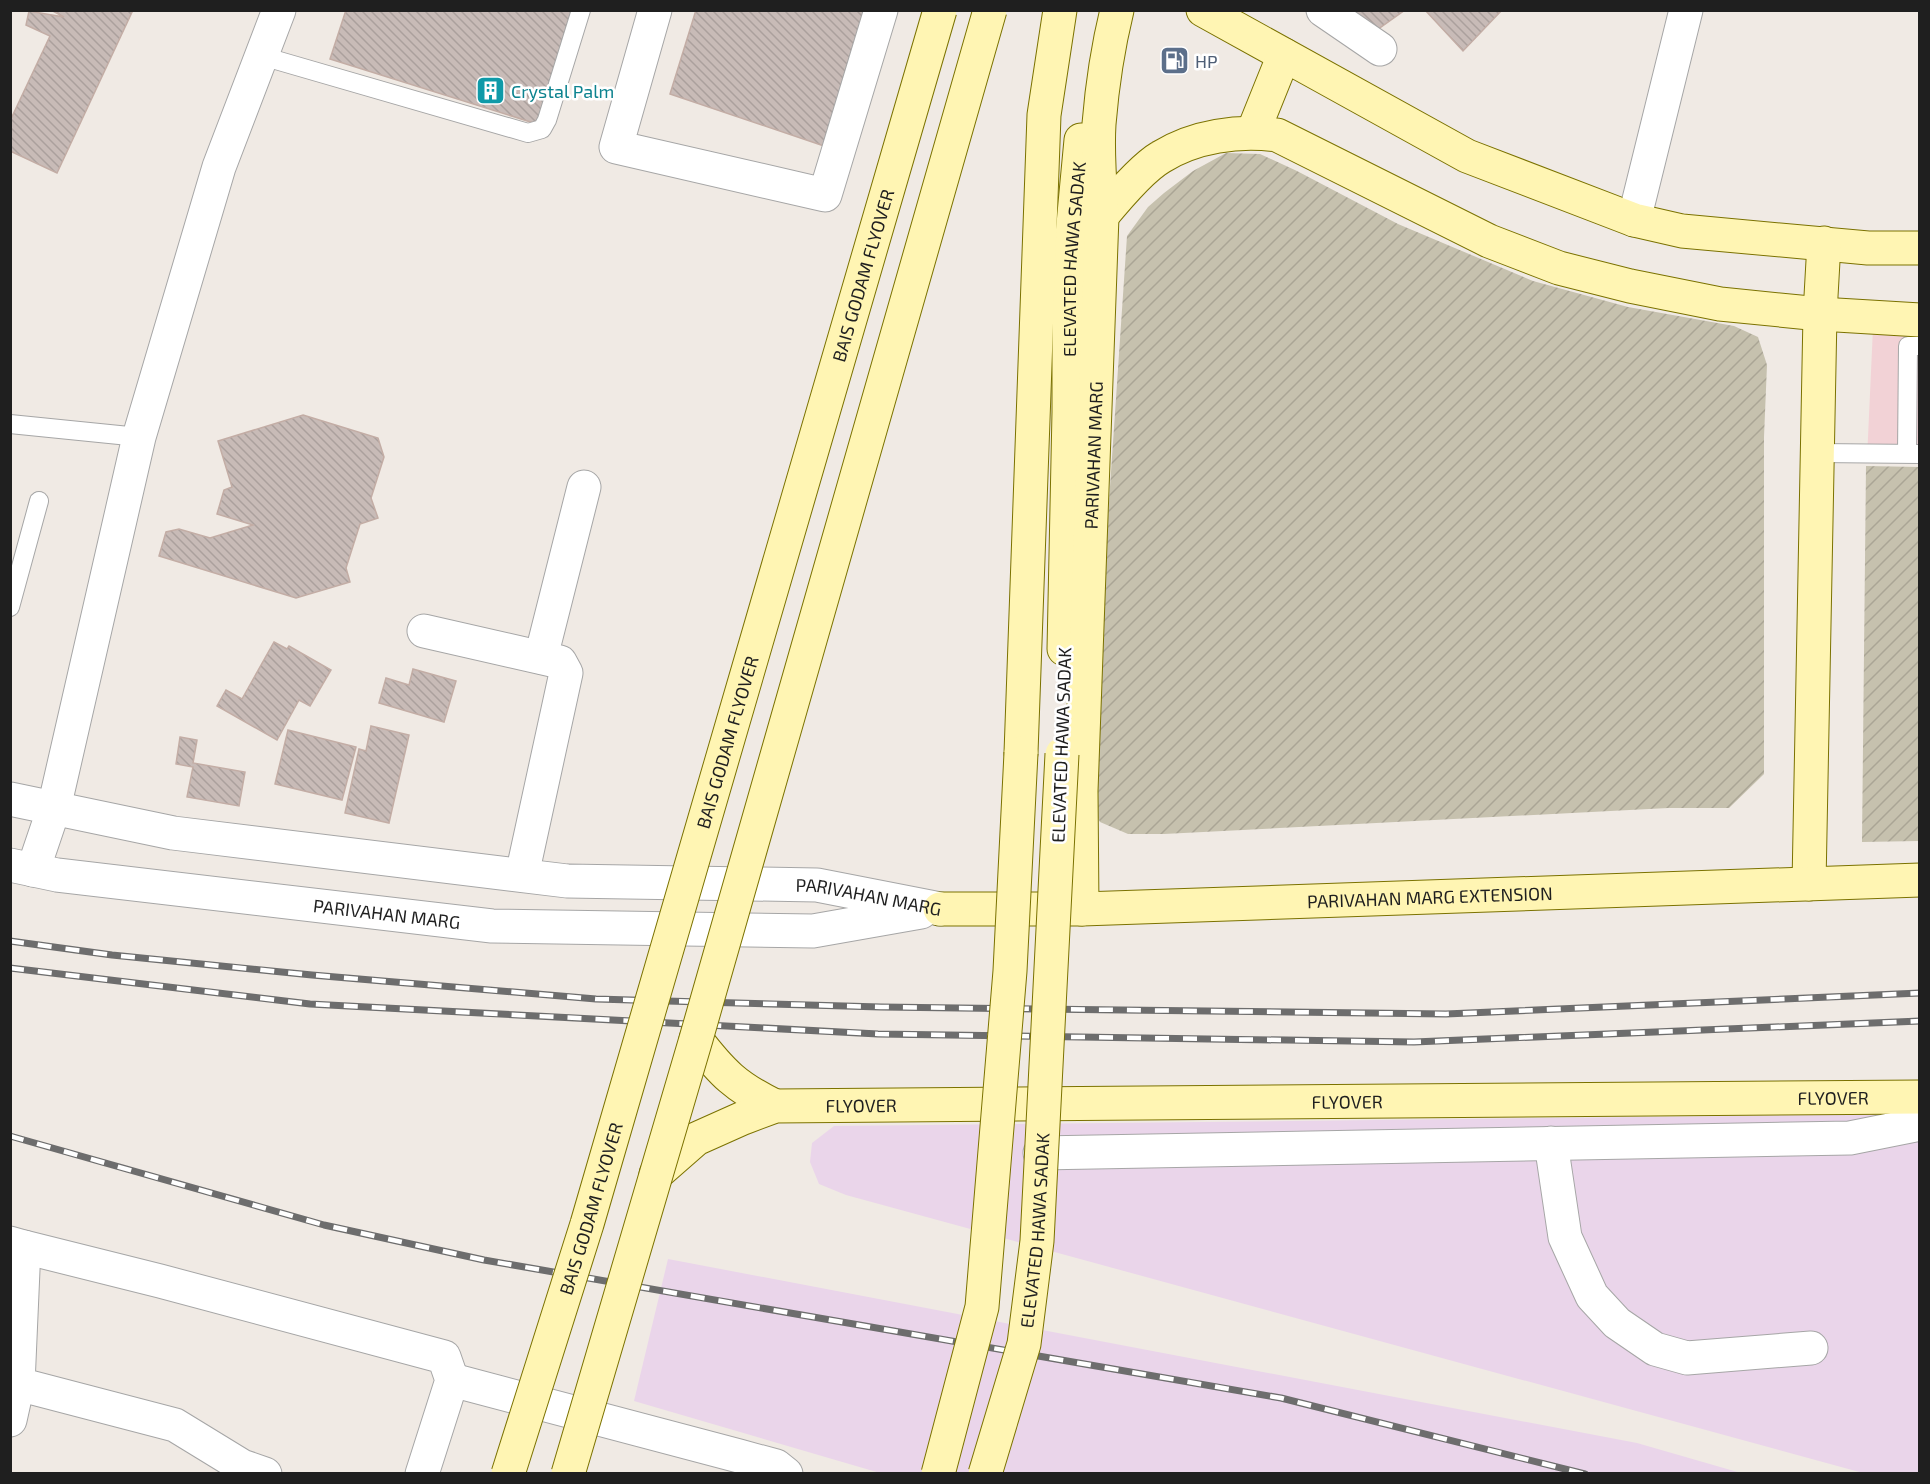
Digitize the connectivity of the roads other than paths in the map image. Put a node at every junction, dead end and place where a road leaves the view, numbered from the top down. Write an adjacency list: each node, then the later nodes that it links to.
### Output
1 (279, 10): 15 (street)
2 (580, 10): 15 (lane)
3 (655, 10): 4 (street)
4 (881, 10)
5 (940, 10): 55 (main road, BAIS GODAM FLYOVER, bridge)
6 (990, 10): 41 (main road, bridge)
7 (1060, 10): 58 (main road, ELEVATED HAWA SADAK, bridge)
8 (1096, 10): 59 (main road, ELEVATED HAWA SADAK, bridge)
9 (1117, 10): 17 (main road)
10 (1203, 10): 14 (main road)
11 (1323, 10): 13 (street)
12 (1686, 10): 18 (street)
13 (1380, 49)
14 (1284, 55): 16 (main road); 18 (main road)
15 (262, 56): 25 (street)
16 (1253, 132): 17 (main road); 21 (main road)
17 (1102, 216): 40 (main road, PARIVAHAN MARG)
18 (1634, 220): 19 (main road)
19 (1824, 243): 20 (main road); 21 (main road)
20 (1920, 248)
21 (1820, 314): 22 (main road); 26 (main road)
22 (1920, 321)
23 (1920, 346): 27 (lane)
24 (10, 424): 25 (lane)
25 (139, 437): 34 (street)
26 (1818, 453): 27 (lane); 38 (main road)
27 (1913, 454)
28 (584, 488): 32 (street)
29 (39, 501): 30 (lane)
30 (10, 607)
31 (424, 631): 32 (street)
32 (541, 657): 36 (street)
33 (10, 799): 34 (street, PARIVAHAN MARG)
34 (54, 808): 35 (street); 36 (street, PARIVAHAN MARG)
35 (22, 867): 39 (street, PARIVAHAN MARG)
36 (522, 875): 39 (street, PARIVAHAN MARG)
37 (1920, 880): 38 (main road, PARIVAHAN MARG EXTENSION)
38 (1809, 884): 40 (main road, PARIVAHAN MARG EXTENSION)
39 (940, 909): 40 (main road, PARIVAHAN MARG EXTENSION)
40 (1082, 909)
41 (696, 1039): 43 (main road, FLYOVER); 47 (main road, bridge)
42 (1920, 1097): 43 (main road, FLYOVER, bridge)
43 (775, 1106): 47 (main road, FLYOVER)
44 (1920, 1119): 45 (street)
45 (1551, 1143): 46 (street); 49 (street)
46 (1040, 1152)
47 (656, 1174): 56 (main road, bridge)
48 (17, 1245): 50 (street); 51 (street)
49 (1811, 1348)
50 (452, 1380): 54 (street); 57 (street)
51 (18, 1384): 52 (street); 53 (street)
52 (10, 1420)
53 (265, 1473)
54 (422, 1473)
55 (508, 1473)
56 (568, 1473)
57 (786, 1473)
58 (938, 1473)
59 (985, 1473)

